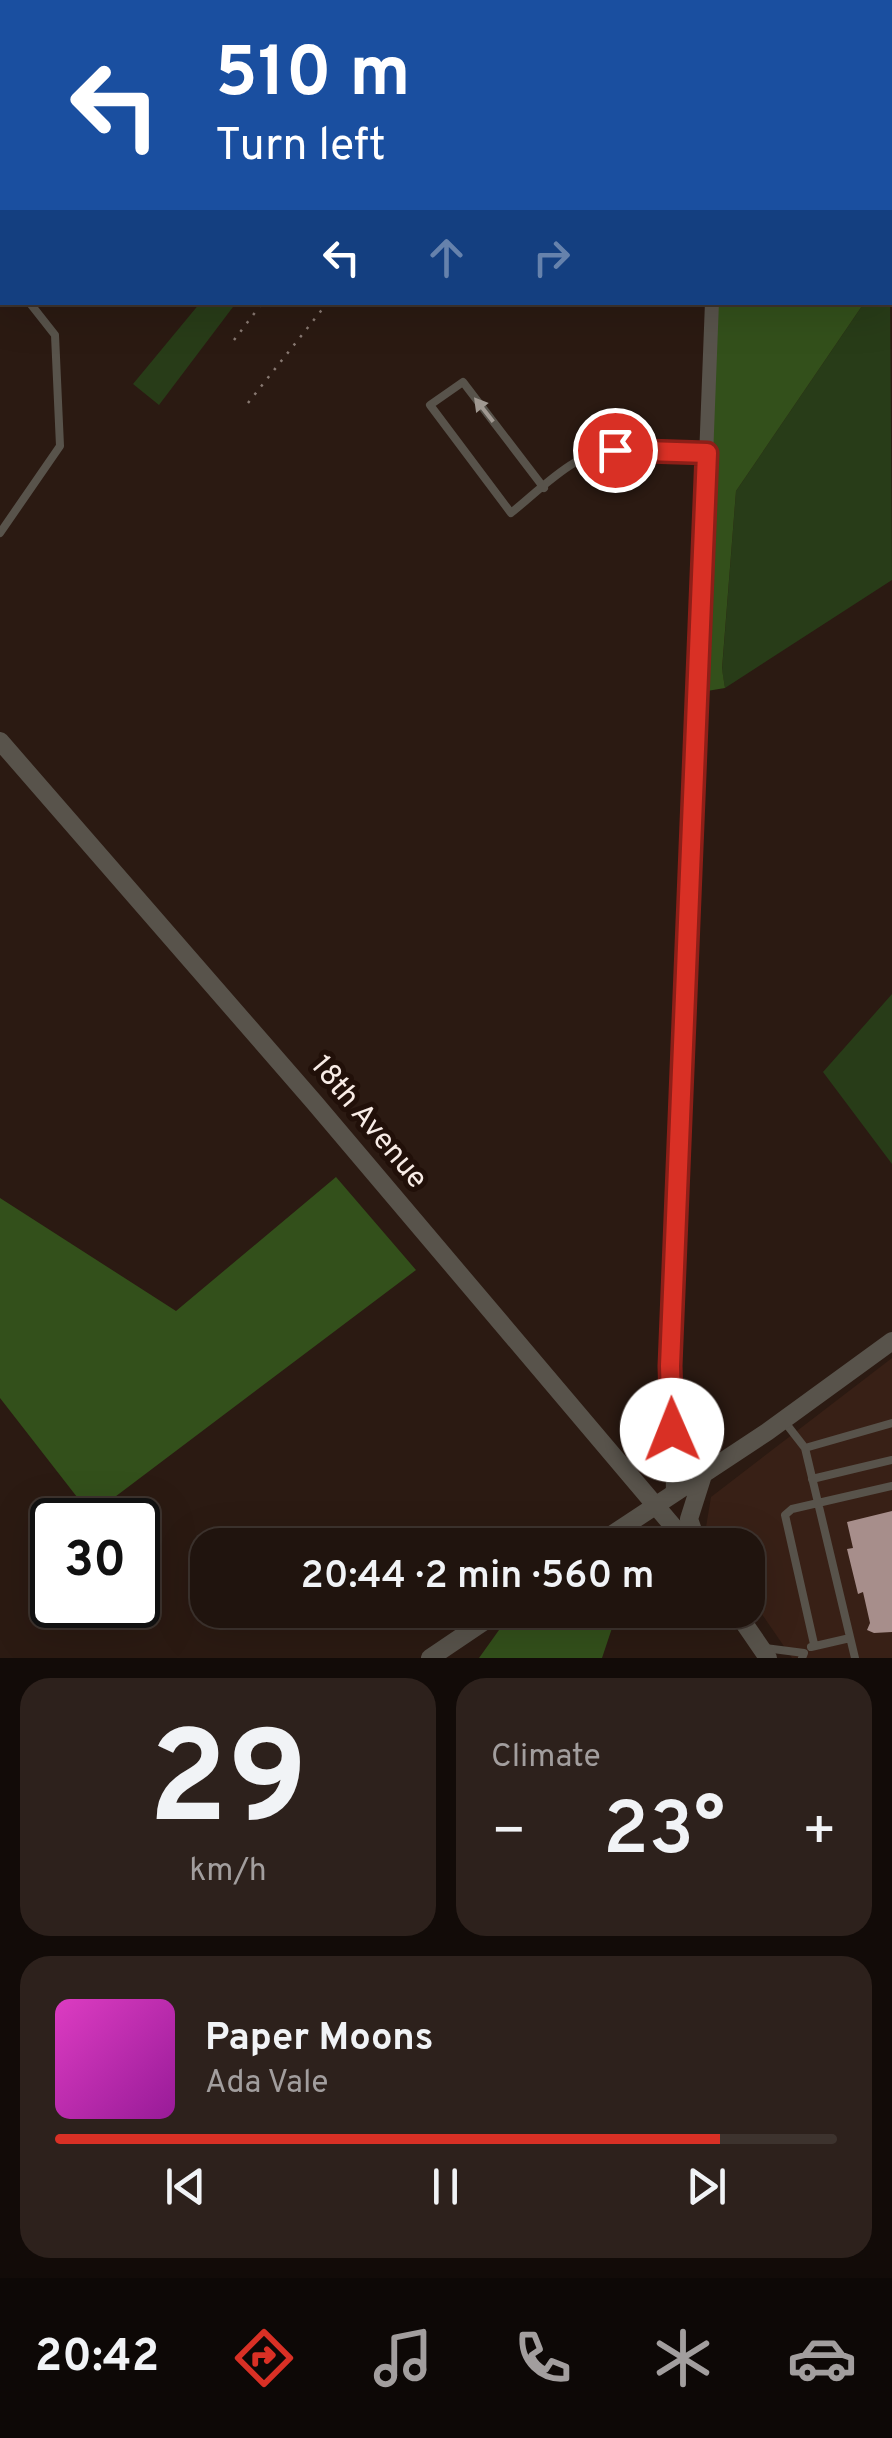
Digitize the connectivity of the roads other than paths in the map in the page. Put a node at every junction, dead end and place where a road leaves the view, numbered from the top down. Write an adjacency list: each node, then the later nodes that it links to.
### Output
1 (31, 305): 5 (lane)
2 (712, 305): 3 (street)
3 (707, 453): 4 (lane); 15 (street)
4 (544, 488): 4 (lane, one-way to 4)
5 (0, 533)
6 (0, 741): 17 (street, 18th Avenue)
7 (892, 1341): 8 (street)
8 (783, 1420): 10 (lane); 12 (street)
9 (892, 1423): 10 (lane)
10 (805, 1448): 13 (lane)
11 (892, 1460): 13 (lane)
12 (704, 1475): 15 (street); 20 (street)
13 (812, 1478): 16 (lane)
14 (892, 1486): 16 (lane)
15 (673, 1495): 17 (street)
16 (818, 1503): 23 (lane); 24 (lane)
17 (655, 1505): 18 (street); 19 (street, 18th Avenue)
18 (621, 1528)
19 (675, 1528)
20 (692, 1528)
21 (474, 1628): 27 (street)
22 (747, 1628): 25 (street)
23 (850, 1638): 24 (lane); 28 (lane)
24 (814, 1644): 26 (lane)
25 (764, 1652): 26 (lane)
26 (803, 1655)
27 (430, 1658)
28 (855, 1658)

